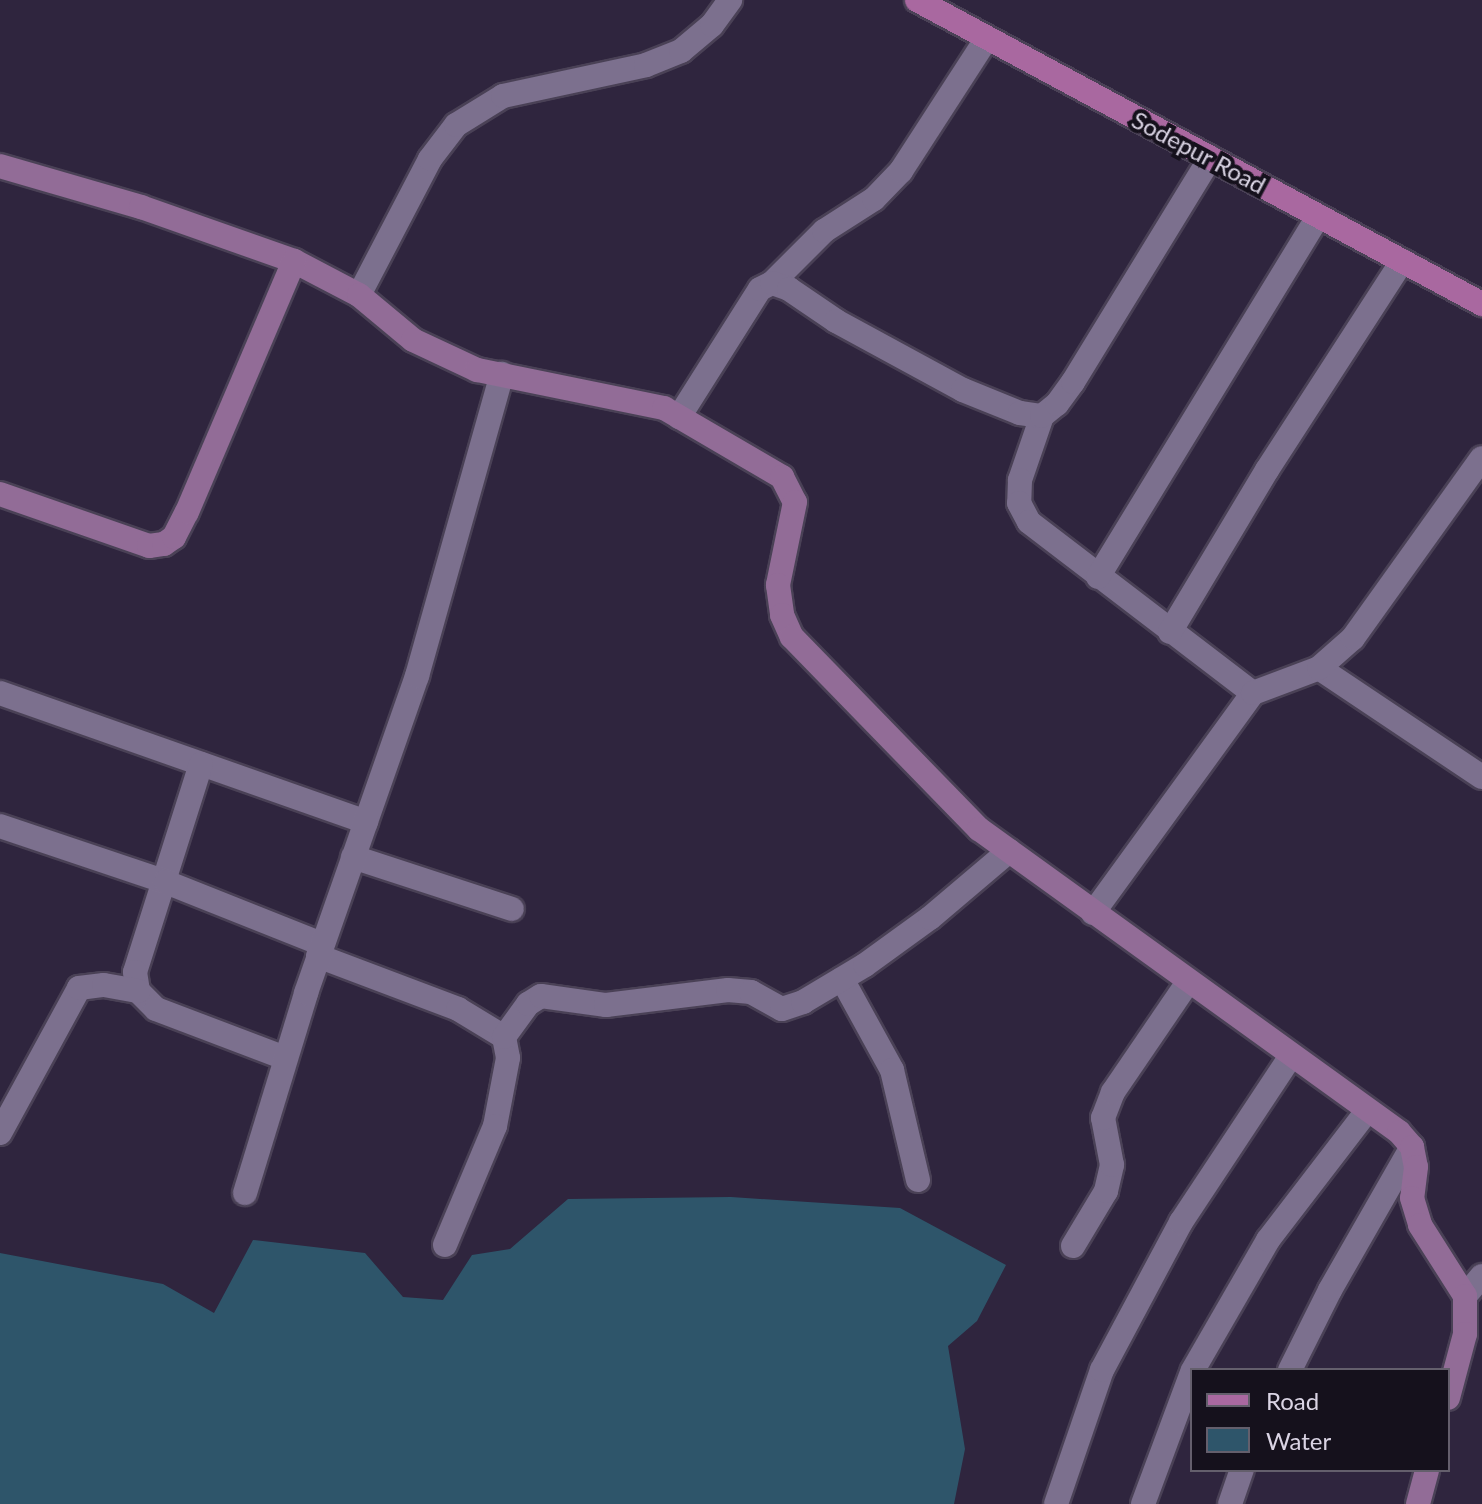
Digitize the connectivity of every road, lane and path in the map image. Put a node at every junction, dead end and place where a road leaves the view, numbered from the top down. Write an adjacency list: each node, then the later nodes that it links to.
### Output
1 (730, 0): 10 (street)
2 (917, 0): 3 (main road, Sodepur Road)
3 (987, 38): 4 (main road, Sodepur Road); 9 (street)
4 (1210, 158): 6 (main road, Sodepur Road); 13 (street)
5 (0, 166): 7 (street)
6 (1318, 216): 8 (main road, Sodepur Road); 18 (street)
7 (294, 261): 10 (street); 17 (street)
8 (1402, 261): 11 (main road, Sodepur Road); 19 (street)
9 (772, 283): 13 (street); 14 (street)
10 (359, 295): 12 (street)
11 (1482, 304)
12 (502, 374): 14 (street); 25 (street)
13 (1042, 416): 18 (street)
14 (679, 417): 27 (street)
15 (1482, 458): 16 (street)
16 (1474, 489): 20 (street)
17 (0, 494)
18 (1098, 577): 19 (street)
19 (1170, 632): 22 (street)
20 (1319, 668): 22 (street); 24 (street)
21 (0, 693): 23 (street)
22 (1253, 693): 31 (street)
23 (201, 764): 25 (street); 29 (street)
24 (1482, 777)
25 (366, 822): 28 (street)
26 (0, 826): 29 (street)
27 (1009, 851): 31 (street); 33 (street)
28 (353, 857): 30 (street); 32 (street)
29 (166, 882): 32 (street); 35 (street)
30 (512, 909)
31 (1093, 913): 34 (street)
32 (320, 950): 36 (street); 38 (street)
33 (842, 979): 36 (street); 42 (street)
34 (1188, 982): 37 (street); 45 (street)
35 (138, 991): 38 (street); 40 (street)
36 (504, 1037): 44 (street)
37 (1291, 1056): 39 (street); 54 (street)
38 (285, 1058): 43 (street)
39 (1367, 1111): 41 (street); 48 (street)
40 (0, 1133)
41 (1412, 1147): 47 (street); 49 (street)
42 (918, 1180)
43 (245, 1193)
44 (445, 1245)
45 (1073, 1246)
46 (1482, 1276): 47 (street)
47 (1465, 1296): 51 (street)
48 (1194, 1368)
49 (1291, 1368)
50 (1190, 1376): 55 (street)
51 (1450, 1390)
52 (1241, 1472): 56 (street)
53 (1426, 1472): 57 (street)
54 (1056, 1504)
55 (1143, 1504)
56 (1230, 1504)
57 (1418, 1504)

